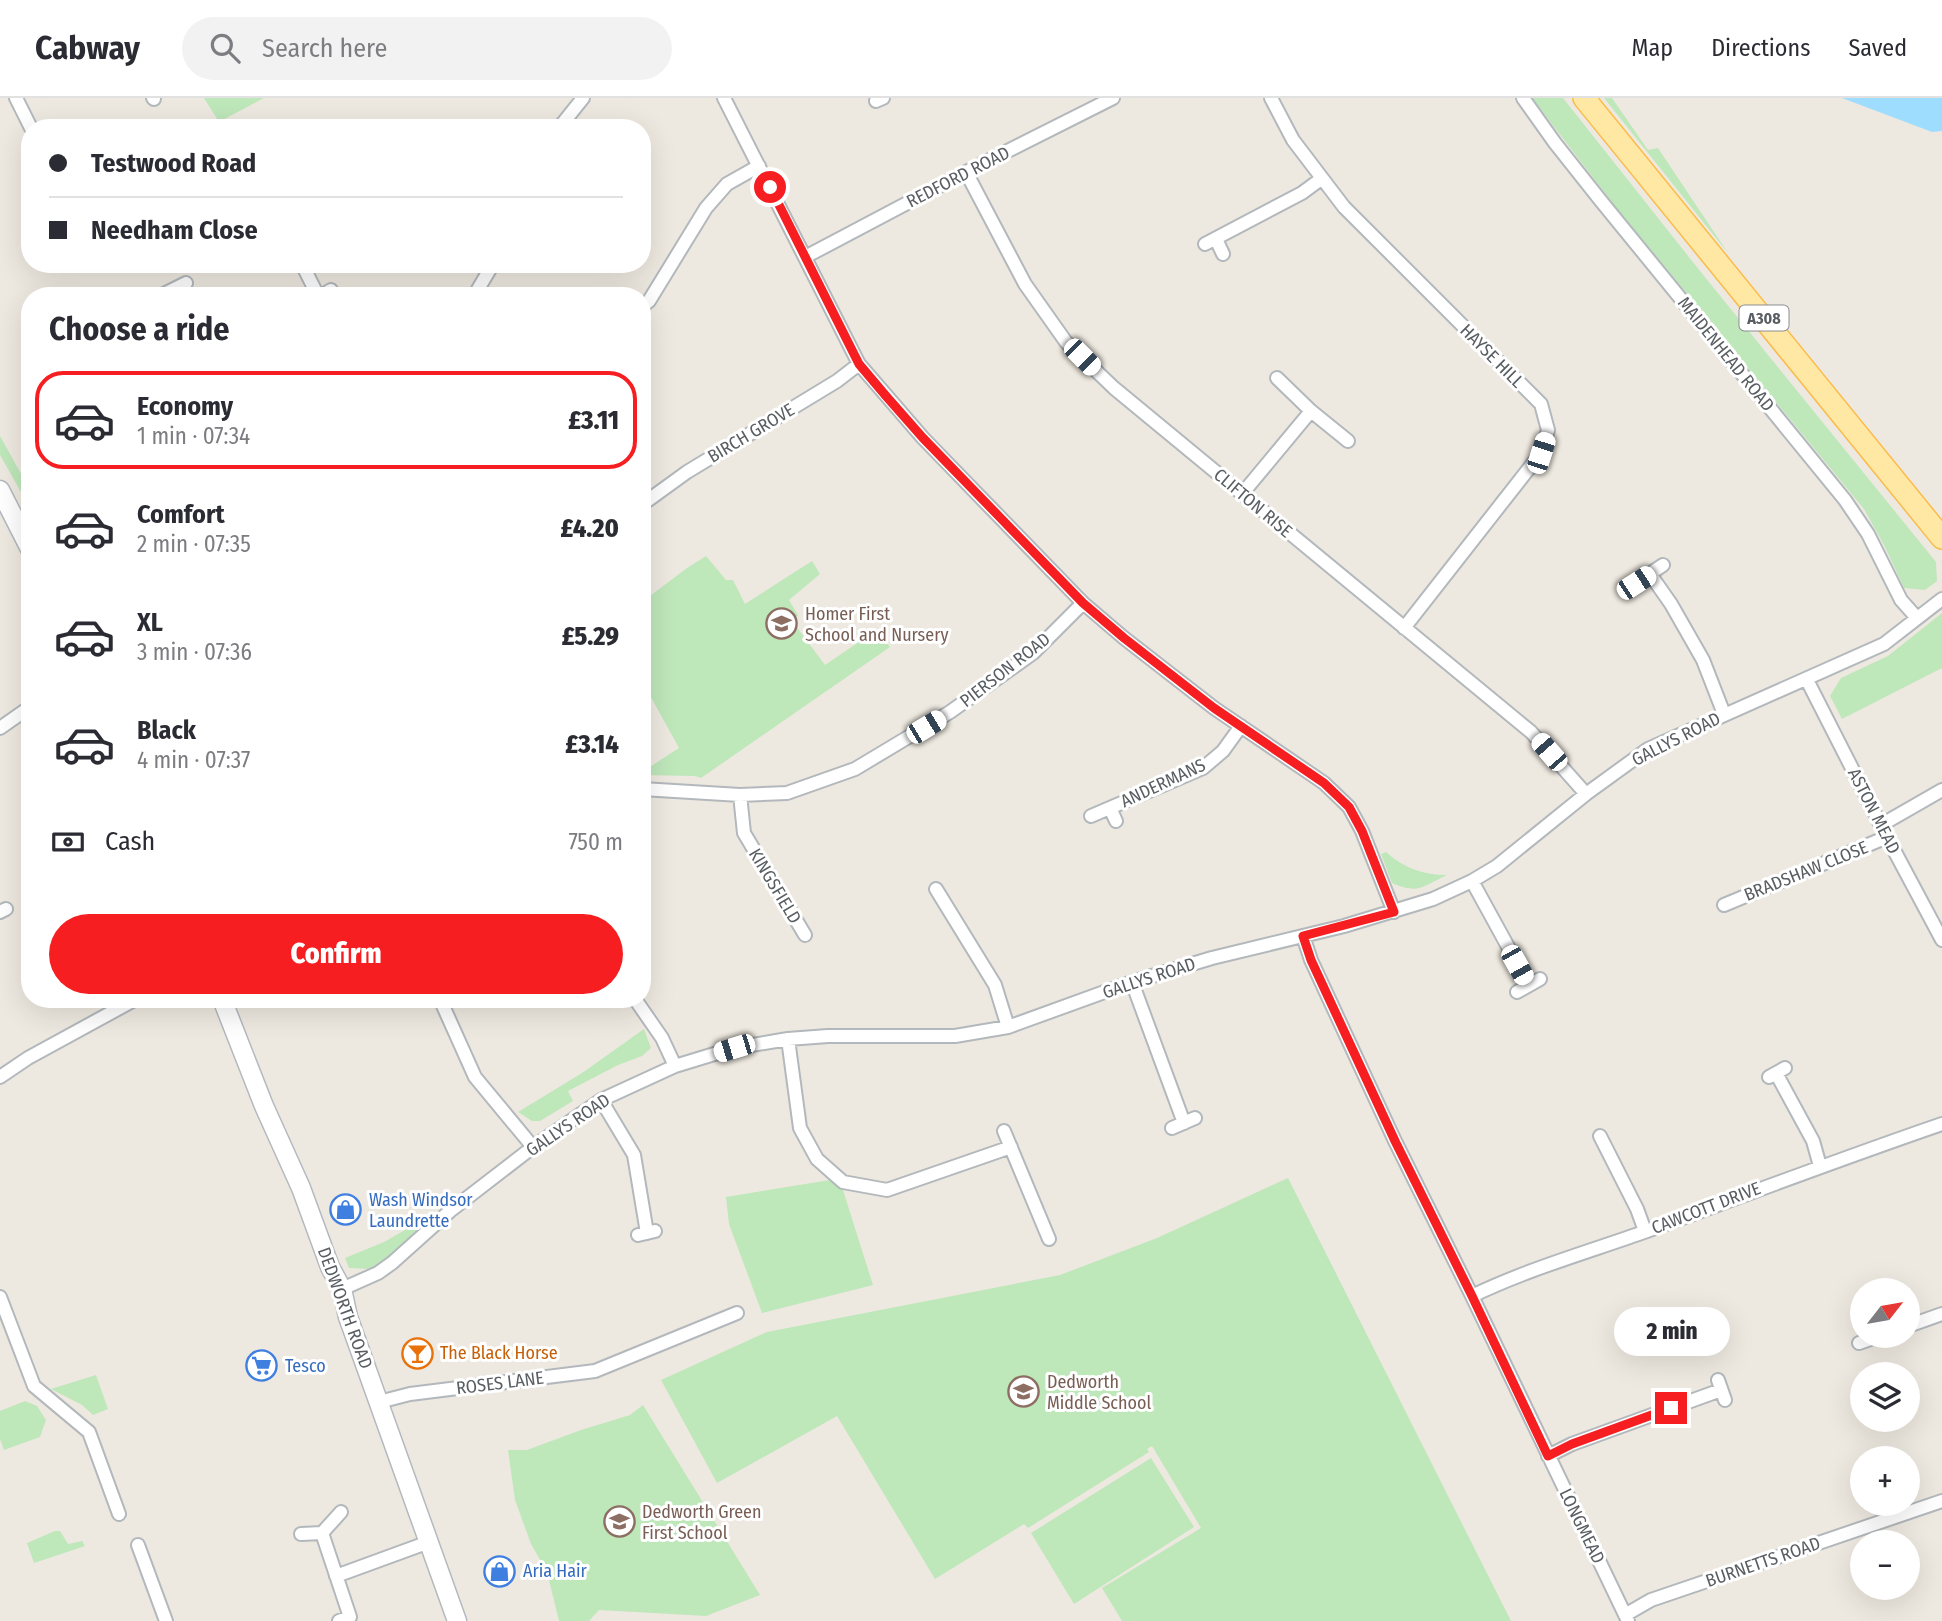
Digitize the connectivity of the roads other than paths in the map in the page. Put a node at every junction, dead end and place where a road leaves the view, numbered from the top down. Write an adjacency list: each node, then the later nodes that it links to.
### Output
1 (16, 98): 8 (street)
2 (583, 98): 9 (street)
3 (724, 98): 10 (street)
4 (1112, 98): 11 (street, REDFORD ROAD)
5 (1271, 98): 12 (street, HAYSE HILL)
6 (1523, 98): 32 (street, MAIDENHEAD ROAD)
7 (1584, 98): 26 (main road, A308)
8 (26, 119)
9 (566, 119)
10 (759, 166): 14 (street); 17 (street)
11 (966, 172): 14 (street, REDFORD ROAD); 23 (street, CLIFTON RISE)
12 (1321, 179): 13 (street); 33 (street, HAYSE HILL)
13 (1223, 254)
14 (805, 257): 18 (street)
15 (186, 283): 16 (street)
16 (181, 287)
17 (651, 299)
18 (859, 364): 24 (street, BIRCH GROVE); 31 (street)
19 (1277, 378): 20 (street)
20 (1311, 411): 21 (street); 23 (street)
21 (1348, 441)
22 (0, 490): 25 (main road)
23 (1242, 494): 33 (street, CLIFTON RISE)
24 (651, 498)
25 (21, 531)
26 (1942, 538)
27 (1663, 565): 28 (street)
28 (1650, 574): 29 (street); 36 (street)
29 (1636, 583)
30 (1942, 599): 32 (street, GALLYS ROAD)
31 (1083, 603): 37 (street); 42 (street, PIERSON ROAD)
32 (1917, 618): 34 (street, GALLYS ROAD)
33 (1405, 628): 41 (street, CLIFTON RISE)
34 (1807, 680): 36 (street, GALLYS ROAD); 46 (street, ASTON MEAD)
35 (21, 713): 38 (street)
36 (1724, 714): 41 (street, GALLYS ROAD)
37 (1241, 726): 43 (street, ANDERMANS); 50 (street)
38 (0, 728)
39 (651, 790): 42 (street, PIERSON ROAD)
40 (1942, 790): 46 (street, BRADSHAW CLOSE)
41 (1586, 794): 47 (street, GALLYS ROAD)
42 (740, 795): 51 (street, KINGSFIELD)
43 (1110, 808): 44 (street, ANDERMANS); 45 (street, ANDERMANS)
44 (1091, 816)
45 (1116, 821)
46 (1884, 831): 49 (street, BRADSHAW CLOSE); 53 (street, ASTON MEAD)
47 (1472, 881): 50 (street, GALLYS ROAD); 55 (street)
48 (936, 889): 60 (street)
49 (1724, 905)
50 (1394, 912): 52 (street, GALLYS ROAD)
51 (805, 936)
52 (1303, 936): 54 (street, GALLYS ROAD); 77 (street, LONGMEAD)
53 (1942, 940)
54 (1132, 982): 60 (street, GALLYS ROAD); 66 (street)
55 (1529, 985)
56 (120, 1008): 64 (street)
57 (226, 1008): 76 (main road, DEDWORTH ROAD)
58 (444, 1008): 70 (street)
59 (641, 1008): 62 (street)
60 (1008, 1027): 61 (street, GALLYS ROAD)
61 (788, 1039): 62 (street, GALLYS ROAD); 71 (street)
62 (675, 1066): 65 (street, GALLYS ROAD)
63 (1777, 1072): 72 (street)
64 (0, 1077)
65 (601, 1100): 70 (street, GALLYS ROAD); 74 (street)
66 (1184, 1123)
67 (1942, 1124): 72 (street, CAWCOTT DRIVE)
68 (1004, 1131): 71 (street)
69 (1600, 1136): 73 (street)
70 (533, 1147): 76 (street, GALLYS ROAD)
71 (1011, 1147): 75 (street)
72 (1820, 1166): 73 (street, CAWCOTT DRIVE)
73 (1645, 1231): 77 (street, CAWCOTT DRIVE)
74 (647, 1233)
75 (1049, 1239)
76 (342, 1289): 83 (main road, DEDWORTH ROAD)
77 (1472, 1296): 84 (street, LONGMEAD)
78 (0, 1297): 87 (street)
79 (737, 1313): 83 (street, ROSES LANE)
80 (1942, 1314): 81 (street)
81 (1920, 1322)
82 (1721, 1390): 84 (street)
83 (379, 1402): 90 (main road, DEDWORTH ROAD)
84 (1548, 1456): 93 (street, LONGMEAD)
85 (1942, 1501): 93 (street, BURNETTS ROAD)
86 (341, 1511): 88 (street)
87 (119, 1514)
88 (322, 1533): 89 (street); 92 (street)
89 (301, 1534)
90 (429, 1542): 92 (street); 96 (main road, DEDWORTH ROAD)
91 (138, 1545): 94 (street)
92 (336, 1576): 95 (street)
93 (1627, 1618)
94 (166, 1621)
95 (339, 1621)
96 (457, 1621)

